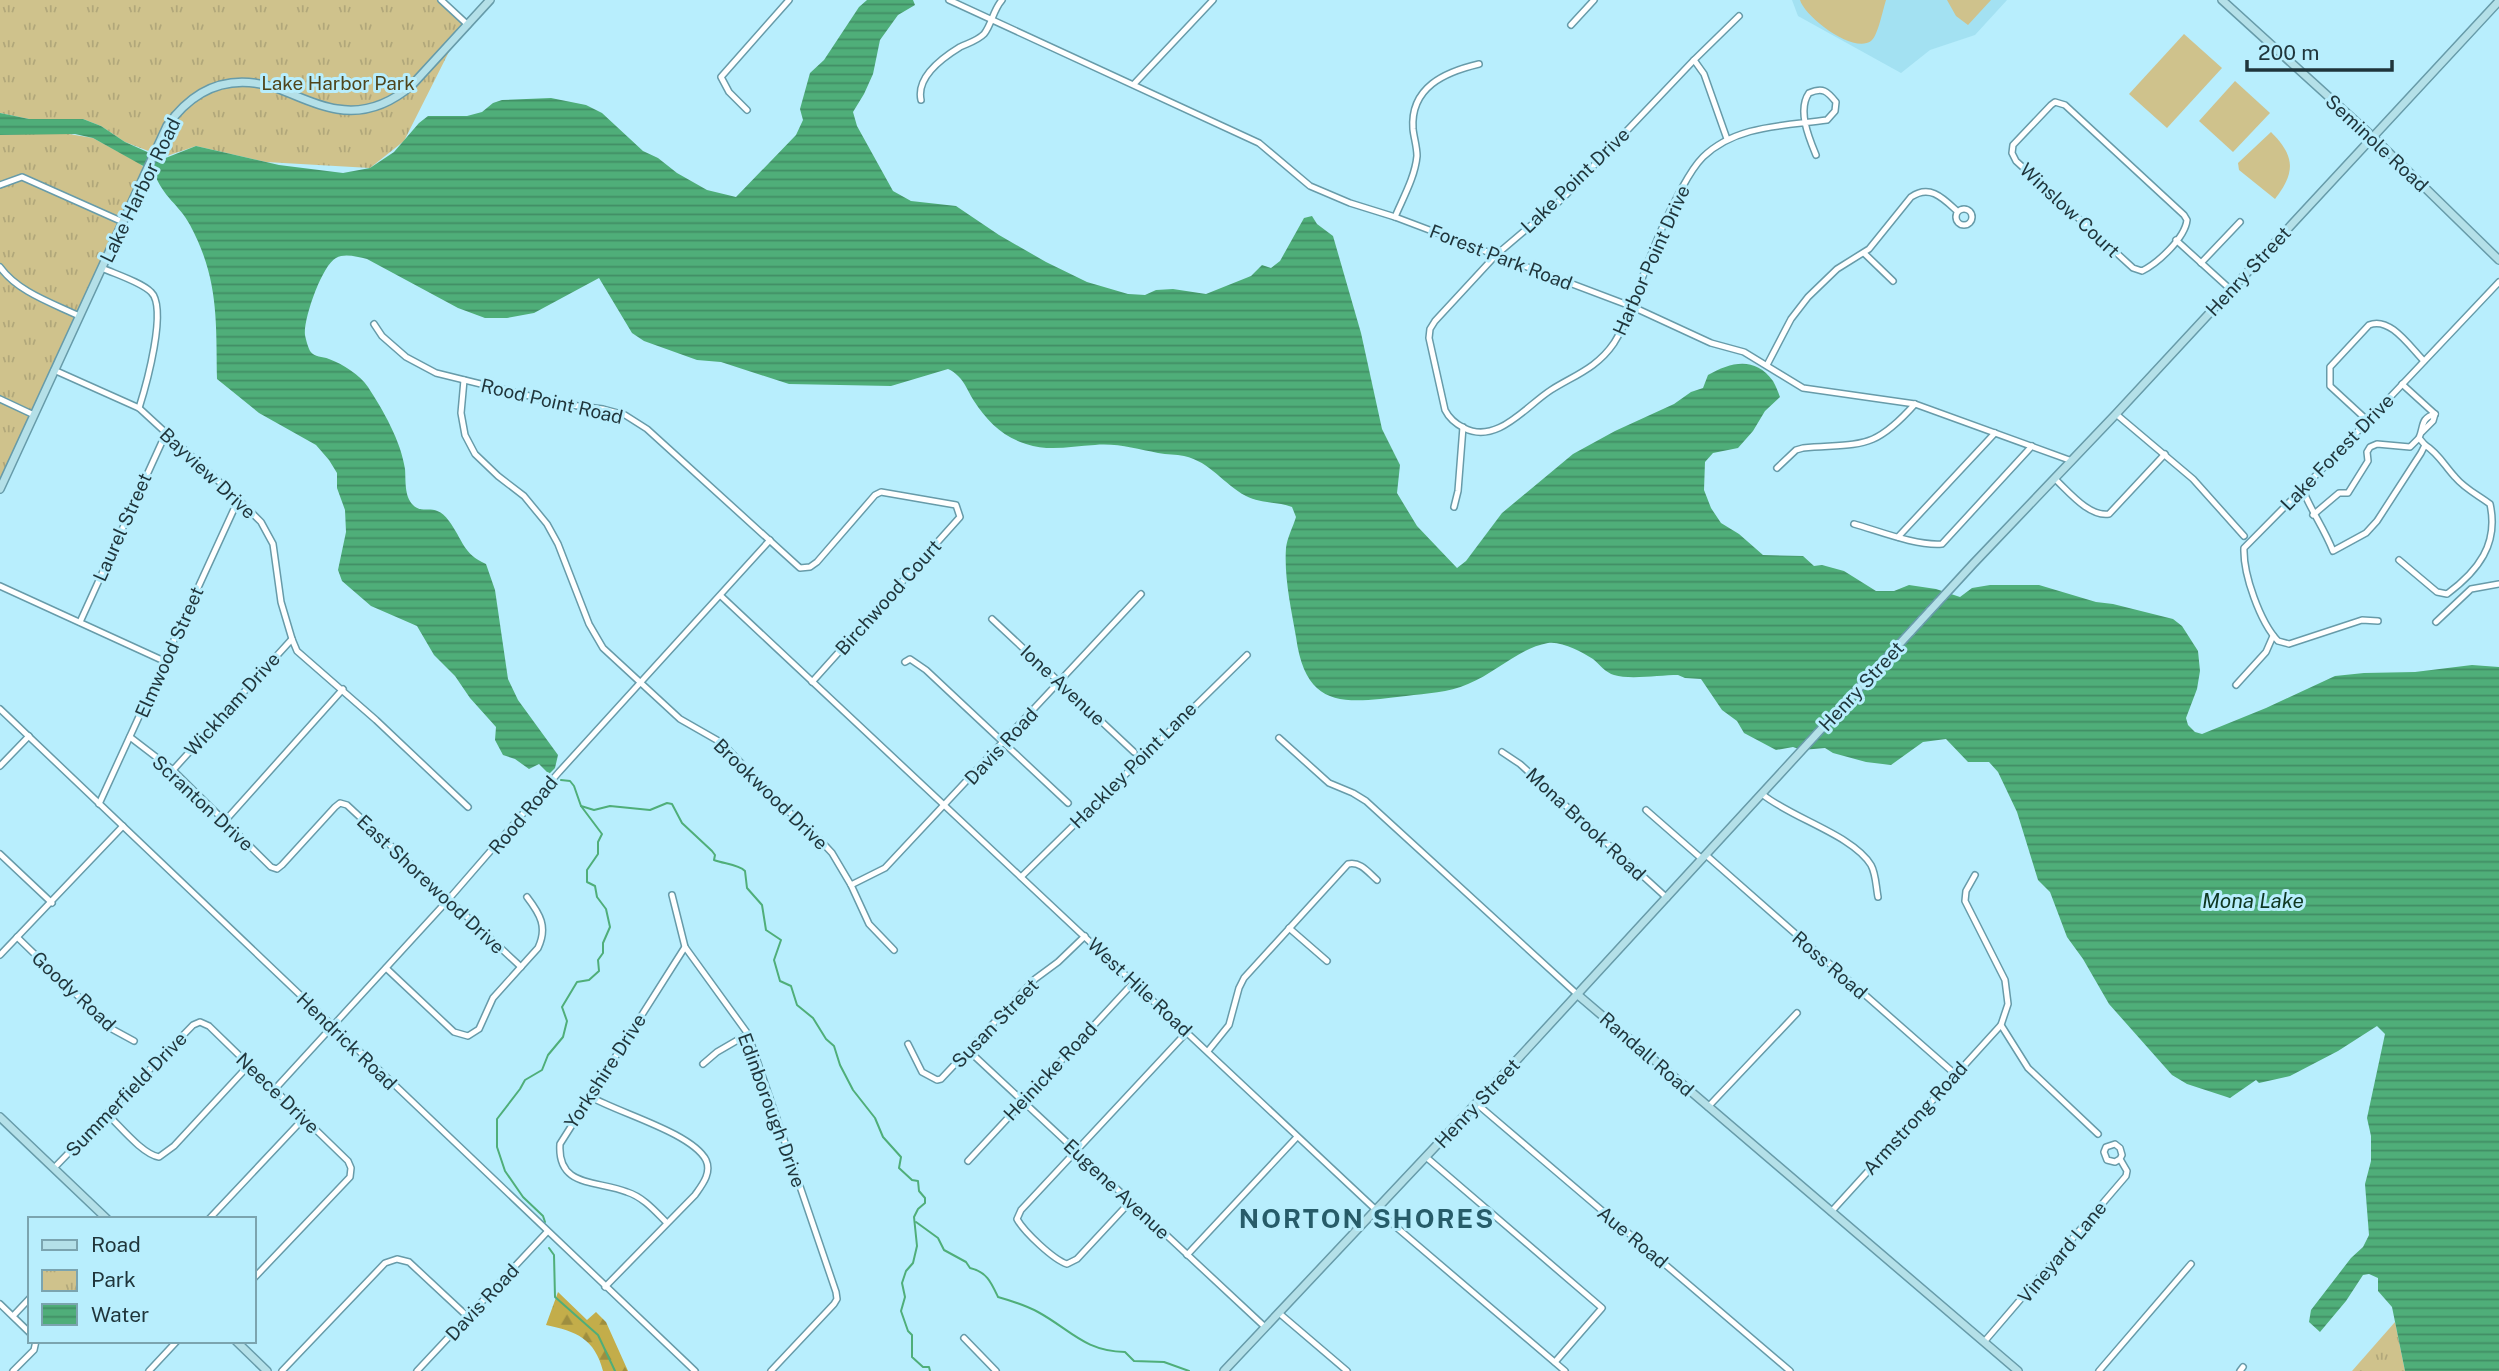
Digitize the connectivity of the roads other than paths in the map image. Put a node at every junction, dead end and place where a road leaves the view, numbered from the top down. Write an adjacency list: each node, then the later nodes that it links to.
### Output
1 (441, 0): 12 (street)
2 (490, 0): 12 (street, Lake Harbor Road)
3 (789, 0): 18 (street)
4 (949, 0): 11 (street, Forest Park Road)
5 (1002, 0): 11 (street)
6 (1213, 0): 16 (street)
7 (1594, 0): 13 (street)
8 (2222, 0): 20 (street, Seminole Road)
9 (2499, 1): 20 (street, Henry Street)
10 (1740, 16): 14 (street, Lake Point Drive)
11 (991, 19): 16 (street, Forest Park Road); 17 (street)
12 (468, 24): 26 (street, Lake Harbor Road)
13 (1571, 25)
14 (1694, 60): 21 (street); 30 (street, Lake Point Drive)
15 (1479, 64): 25 (street)
16 (1134, 84): 25 (street, Forest Park Road)
17 (921, 100)
18 (747, 110)
19 (1806, 122): 19 (street); 21 (street); 22 (street)
20 (2373, 137): 31 (street, Seminole Road); 37 (street, Henry Street)
21 (1727, 139): 38 (street, Harbor Point Drive)
22 (1816, 155)
23 (0, 185): 26 (street)
24 (1957, 211): 29 (street)
25 (1395, 217): 30 (street, Forest Park Road)
26 (122, 222): 34 (street, Lake Harbor Road)
27 (2240, 222): 32 (street)
28 (2176, 240): 28 (street, Winslow Court); 32 (street)
29 (1865, 254): 35 (street); 42 (street)
30 (1496, 255): 38 (street, Forest Park Road); 52 (street, Lake Point Drive)
31 (2499, 260)
32 (2201, 263): 37 (street)
33 (0, 267): 39 (street)
34 (102, 268): 39 (street, Lake Harbor Road); 48 (street)
35 (1893, 281)
36 (2499, 282): 41 (street, Lake Forest Drive)
37 (2230, 289): 49 (street, Henry Street)
38 (1633, 307): 42 (street, Forest Park Road); 52 (street, Harbor Point Drive)
39 (79, 316): 43 (street, Lake Harbor Road)
40 (374, 324): 44 (street, Rood Point Road)
41 (2424, 361): 45 (street, Lake Forest Drive); 51 (street)
42 (1767, 365): 47 (street, Forest Park Road)
43 (54, 370): 48 (street, Bayview Drive); 50 (street, Lake Harbor Road)
44 (464, 380): 71 (street, Rood Point Road); 88 (street, Brookwood Drive)
45 (2402, 384): 51 (street, Lake Forest Drive); 55 (street)
46 (0, 399): 50 (street)
47 (1915, 404): 54 (street, Forest Park Road); 60 (street)
48 (139, 408): 53 (street, Bayview Drive)
49 (2116, 414): 58 (street); 59 (street, Henry Street)
50 (34, 415): 63 (street, Lake Harbor Road)
51 (2368, 421): 62 (street, Lake Forest Drive)
52 (1463, 427): 65 (street)
53 (166, 433): 64 (street, Bayview Drive); 79 (street, Laurel Street)
54 (1995, 433): 57 (street, Forest Park Road); 70 (street)
55 (2421, 435): 56 (street); 67 (street)
56 (2424, 445): 67 (street); 72 (street)
57 (2032, 446): 59 (street, Forest Park Road); 70 (street)
58 (2165, 454): 61 (street); 69 (street)
59 (2072, 461): 61 (street, Henry Street)
60 (1777, 468)
61 (2055, 480): 100 (street, Henry Street)
62 (2302, 488): 67 (street); 82 (street, Lake Forest Drive)
63 (0, 489)
64 (240, 500): 81 (street, Bayview Drive); 84 (street, Elmwood Street)
65 (1454, 507)
66 (959, 511): 71 (street, Rood Point Road); 86 (street, Birchwood Court)
67 (2313, 515)
68 (1854, 524): 70 (street)
69 (2244, 536)
70 (1898, 537)
71 (770, 540): 76 (street, Rood Road)
72 (2399, 560)
73 (2499, 584): 80 (street)
74 (0, 586): 79 (street)
75 (1141, 594): 87 (street, Davis Road)
76 (721, 596): 86 (street, West Hile Road); 88 (street, Rood Road)
77 (992, 619): 87 (street, Ione Avenue)
78 (2378, 621): 82 (street)
79 (79, 622): 84 (street)
80 (2436, 622)
81 (292, 639): 90 (street, Bayview Drive); 99 (street, Wickham Drive)
82 (2275, 639): 89 (street)
83 (1247, 655): 112 (street, Hackley Point Lane)
84 (164, 662): 93 (street, Elmwood Street)
85 (905, 662): 95 (street)
86 (812, 682): 104 (street, West Hile Road)
87 (1059, 682): 95 (street, Davis Road); 96 (street, Ione Avenue)
88 (640, 684): 114 (street, Brookwood Drive); 119 (street, Rood Road)
89 (2236, 685)
90 (342, 690): 105 (street, Bayview Drive); 107 (street)
91 (0, 709): 92 (street, Hendrick Road)
92 (29, 736): 98 (street); 103 (street, Hendrick Road)
93 (130, 737): 99 (street, Scranton Drive); 103 (street, Elmwood Street)
94 (1279, 738): 131 (street, Randall Road)
95 (1002, 744): 102 (street); 104 (street, Davis Road)
96 (1135, 752)
97 (1502, 752): 118 (street, Mona Brook Road)
98 (0, 766)
99 (173, 770): 107 (street, Scranton Drive)
100 (1762, 794): 110 (street, Henry Street); 117 (street)
101 (340, 803): 107 (street, Scranton Drive); 119 (street, East Shorewood Drive)
102 (1068, 803)
103 (99, 804): 108 (street, Hendrick Road)
104 (945, 806): 112 (street, West Hile Road); 114 (street, Davis Road)
105 (468, 807)
106 (1646, 810): 110 (street, Ross Road)
107 (224, 822)
108 (123, 826): 120 (street); 135 (street, Hendrick Road)
109 (0, 854): 120 (street)
110 (1704, 857): 118 (street, Henry Street); 144 (street, Ross Road)
111 (1975, 875): 134 (street)
112 (1021, 877): 122 (street, West Hile Road)
113 (1377, 880): 121 (street)
114 (851, 885): 125 (street, Brookwood Drive)
115 (671, 895): 124 (street, Edinborough Drive)
116 (527, 897): 128 (street)
117 (1878, 897)
118 (1667, 898): 131 (street, Henry Street)
119 (448, 900): 128 (street, East Shorewood Drive); 129 (street, Rood Road)
120 (51, 903): 123 (street)
121 (1289, 928): 127 (street); 141 (street)
122 (1085, 936): 130 (street, West Hile Road); 140 (street, Susan Street)
123 (17, 937): 126 (street); 138 (street, Goody Road)
124 (685, 947): 137 (street, Edinborough Drive); 146 (street, Yorkshire Drive)
125 (894, 950)
126 (0, 955)
127 (1327, 961)
128 (521, 967): 129 (street)
129 (386, 968): 135 (street, Rood Road)
130 (1134, 982): 136 (street, West Hile Road); 147 (street, Heinicke Road)
131 (1578, 995): 148 (street, Henry Street); 149 (street, Randall Road)
132 (1797, 1013): 149 (street)
133 (200, 1022): 143 (street, Neece Drive); 150 (street, Summerfield Drive)
134 (2001, 1025): 144 (street, Armstrong Road); 153 (street)
135 (332, 1026): 145 (street, Rood Road); 166 (street, Hendrick Road)
136 (1187, 1032): 141 (street, West Hile Road); 155 (street)
137 (747, 1034): 142 (street); 190 (street, Edinborough Drive)
138 (134, 1041)
139 (908, 1044): 140 (street, Susan Street)
140 (969, 1051): 147 (street, Eugene Avenue)
141 (1208, 1051): 154 (street, West Hile Road)
142 (703, 1064)
143 (249, 1065): 145 (street, Neece Drive); 150 (street)
144 (1955, 1074): 162 (street, Armstrong Road)
145 (275, 1089): 152 (street, Neece Drive)
146 (591, 1097): 165 (street, Yorkshire Drive); 165 (street)
147 (1023, 1101): 155 (street, Eugene Avenue); 158 (street, Heinicke Road)
148 (1476, 1104): 156 (street, Henry Street); 195 (street, Aue Road)
149 (1709, 1107): 162 (street, Randall Road)
150 (107, 1114): 159 (street, Summerfield Drive)
151 (0, 1117): 159 (street)
152 (304, 1118): 164 (street); 169 (street, Neece Drive)
153 (2098, 1134)
154 (1297, 1137): 161 (street, West Hile Road); 167 (street)
155 (1076, 1152): 160 (street, Eugene Avenue); 160 (street)
156 (1426, 1157): 161 (street, Henry Street); 183 (street)
157 (2120, 1159): 179 (street, Vineyard Lane)
158 (968, 1161)
159 (54, 1168): 163 (street)
160 (1130, 1202): 167 (street, Eugene Avenue)
161 (1376, 1209): 173 (street, Henry Street); 183 (street, West Hile Road)
162 (1830, 1212): 179 (street, Randall Road)
163 (105, 1217)
164 (211, 1217)
165 (666, 1222): 170 (street)
166 (547, 1232): 170 (street, Hendrick Road); 175 (street, Davis Road)
167 (1187, 1255): 176 (street, Eugene Avenue)
168 (2190, 1264): 197 (street)
169 (256, 1276)
170 (605, 1287): 189 (street, Hendrick Road)
171 (28, 1300): 174 (street)
172 (0, 1304): 174 (street)
173 (1279, 1313): 176 (street, Henry Street); 193 (street)
174 (13, 1316): 177 (street)
175 (468, 1317): 187 (street); 188 (street, Davis Road)
176 (1265, 1327): 192 (street, Henry Street)
177 (28, 1331)
178 (964, 1338): 191 (street)
179 (1984, 1342): 196 (street, Randall Road)
180 (37, 1343): 184 (street)
181 (175, 1343): 185 (street)
182 (238, 1343): 186 (street)
183 (1555, 1362): 194 (street, West Hile Road)
184 (13, 1371)
185 (149, 1371)
186 (267, 1371)
187 (282, 1371)
188 (417, 1371)
189 (695, 1371)
190 (771, 1371)
191 (996, 1371)
192 (1224, 1371)
193 (1347, 1371)
194 (1565, 1371)
195 (1790, 1371)
196 (2018, 1371)
197 (2099, 1371)

